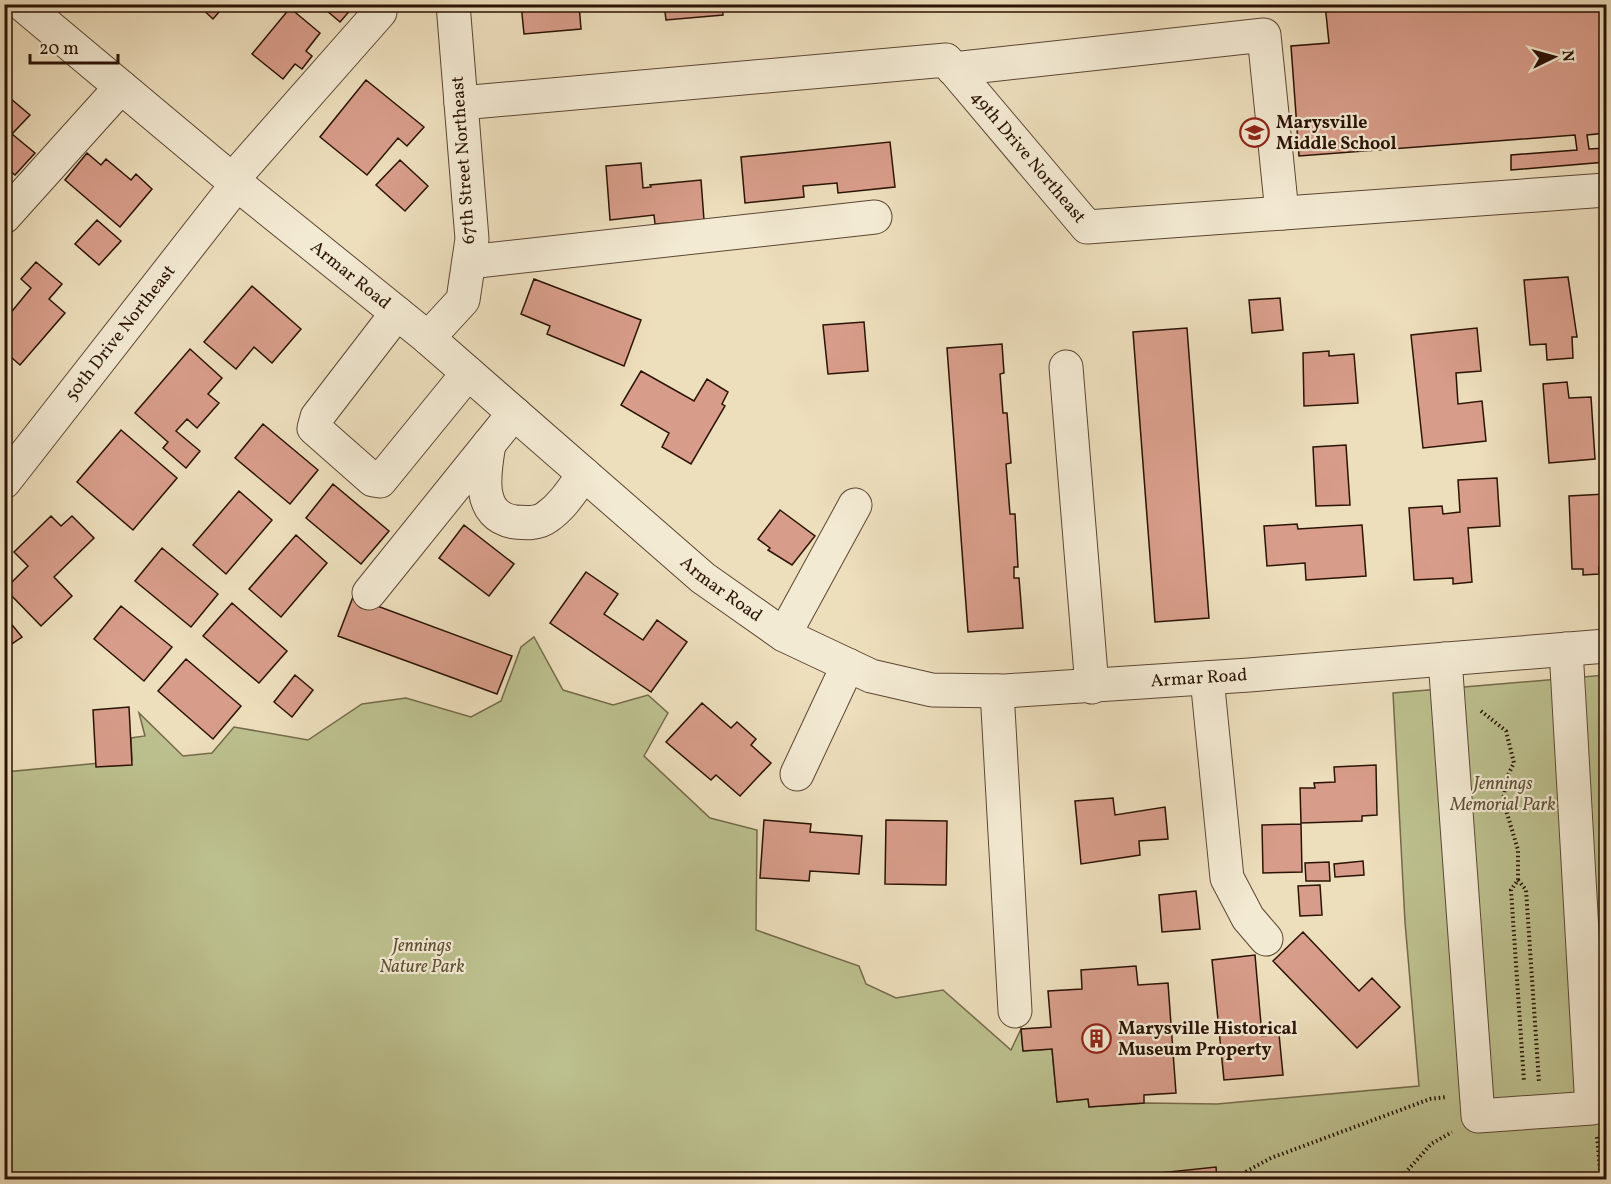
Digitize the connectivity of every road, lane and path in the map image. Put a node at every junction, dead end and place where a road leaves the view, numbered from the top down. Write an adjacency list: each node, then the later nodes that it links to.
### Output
1 (22, 4): 5 (street, Armar Road)
2 (453, 4): 6 (street, 67th Street Northeast)
3 (380, 12): 7 (street, 50th Drive Northeast)
4 (953, 69): 6 (street); 9 (street, 49th Drive Northeast); 9 (street)
5 (121, 87): 7 (street, Armar Road); 10 (street)
6 (461, 103): 12 (street, 67th Street Northeast)
7 (235, 182): 13 (street, Armar Road); 20 (street, 50th Drive Northeast)
8 (1606, 190): 9 (street, 49th Drive Northeast)
9 (1282, 213)
10 (4, 217)
11 (875, 217): 12 (street)
12 (469, 262): 14 (street, 67th Street Northeast)
13 (397, 313): 14 (street, Armar Road); 16 (street)
14 (428, 338): 16 (street, Armar Road)
15 (1066, 367): 29 (street)
16 (468, 373): 17 (street, Armar Road)
17 (514, 413): 18 (street); 19 (street, Armar Road)
18 (489, 444): 19 (street); 22 (street)
19 (584, 474): 23 (street, Armar Road)
20 (4, 483)
21 (855, 505): 23 (street)
22 (369, 593)
23 (784, 635): 27 (street, Armar Road)
24 (1606, 646): 25 (street, Armar Road)
25 (1566, 650): 26 (street, Armar Road); 39 (street)
26 (1444, 659): 28 (street, Armar Road); 38 (street)
27 (848, 665): 30 (street, Armar Road); 32 (street)
28 (1207, 678): 29 (street, Armar Road); 34 (street)
29 (1092, 687): 30 (street, Armar Road)
30 (997, 691): 35 (street)
31 (1475, 705): 33 (path)
32 (797, 774)
33 (1518, 880): 36 (path); 37 (path)
34 (1266, 939)
35 (1016, 1011)
36 (1525, 1087)
37 (1532, 1087)
38 (1477, 1105): 39 (street); 40 (path); 41 (path)
39 (1598, 1115): 42 (path)
40 (1242, 1179)
41 (1399, 1179)
42 (1601, 1179)

